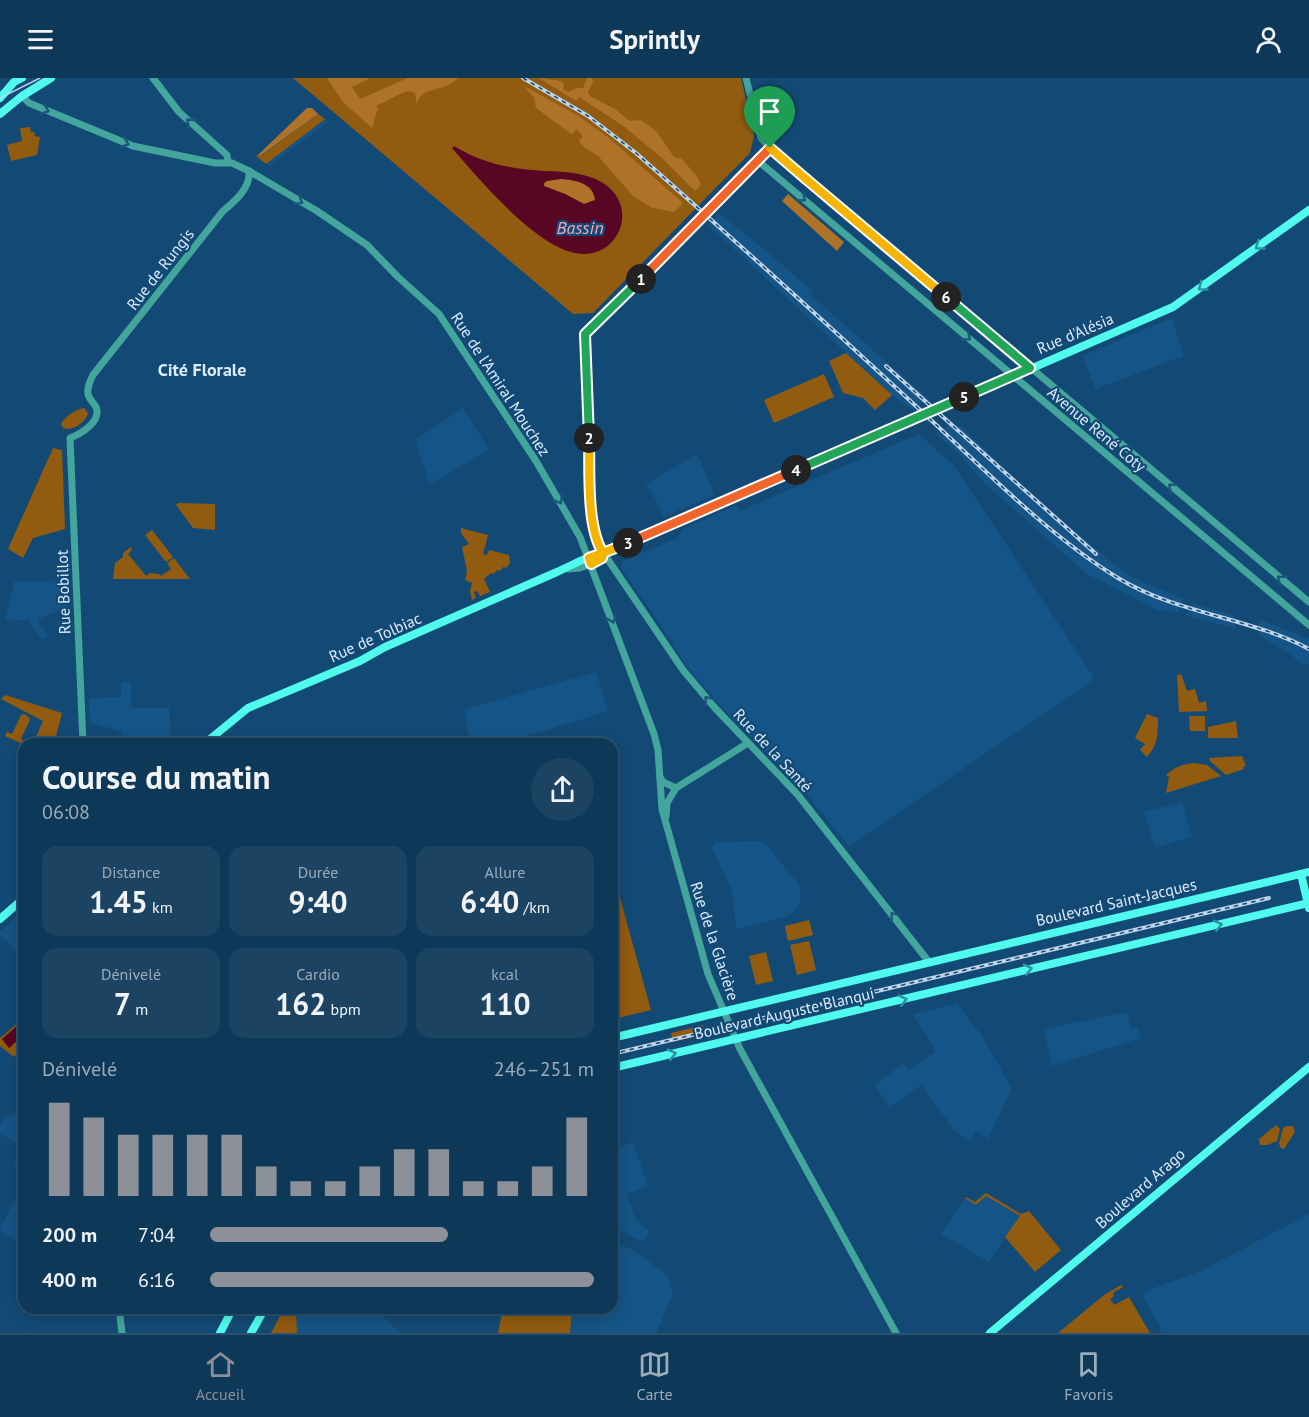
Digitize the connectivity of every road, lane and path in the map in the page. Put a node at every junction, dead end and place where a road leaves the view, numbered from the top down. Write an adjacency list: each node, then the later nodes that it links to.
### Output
1 (51, 78): 5 (main road)
2 (153, 78): 10 (street, one-way to 2)
3 (746, 78): 8 (street)
4 (16, 79): 5 (main road); 6 (main road)
5 (22, 96): 7 (main road); 10 (street, Rue de l'Amiral Mouchez, one-way to 10)
6 (0, 98)
7 (0, 114)
8 (770, 148): 9 (street); 13 (street, Avenue René Coty)
9 (757, 160): 14 (street, Avenue René Coty, one-way to 14); 16 (street, Rue de la Santé)
10 (228, 162): 11 (street, Rue de l'Amiral Mouchez)
11 (249, 171): 15 (street, Rue de Rungis); 17 (street, Rue de l'Amiral Mouchez, one-way to 17)
12 (1309, 210): 13 (main road, Rue d'Alésia, one-way to 13)
13 (1030, 368): 14 (main road, Rue d'Alésia); 18 (street, Avenue René Coty, one-way to 13)
14 (1013, 376): 16 (main road, Rue d'Alésia); 19 (street, Avenue René Coty)
15 (70, 438): 20 (street, Rue Bobillot)
16 (603, 553): 17 (main road, Rue d'Alésia); 22 (street, Rue de la Santé, one-way to 16)
17 (590, 561): 21 (main road, Rue de Tolbiac); 23 (street, Rue de la Glacière, one-way to 23)
18 (1309, 602)
19 (1309, 625)
20 (83, 738)
21 (211, 738)
22 (748, 743): 24 (street); 30 (street, Rue de la Santé, one-way to 22)
23 (660, 777): 24 (street); 25 (street, Rue de la Glacière)
24 (676, 788): 25 (street)
25 (666, 821): 31 (street, Rue de la Glacière)
26 (1305, 873): 28 (main road); 30 (main road, Boulevard Saint-Jacques)
27 (18, 903): 29 (main road)
28 (1309, 905): 33 (main road, Boulevard Auguste Blanqui, one-way to 28)
29 (0, 919)
30 (929, 962): 31 (main road, Boulevard Auguste Blanqui)
31 (724, 1011): 32 (main road, Boulevard Auguste Blanqui); 33 (street, Rue de la Glacière)
32 (618, 1037)
33 (736, 1040): 34 (main road, Boulevard Auguste Blanqui, one-way to 33); 42 (street, Rue de la Glacière)
34 (618, 1067)
35 (1309, 1067): 43 (main road, Boulevard Arago)
36 (120, 1314): 39 (street)
37 (229, 1314): 40 (main road)
38 (262, 1314): 41 (main road)
39 (122, 1333)
40 (220, 1333)
41 (251, 1333)
42 (896, 1333)
43 (990, 1333)

